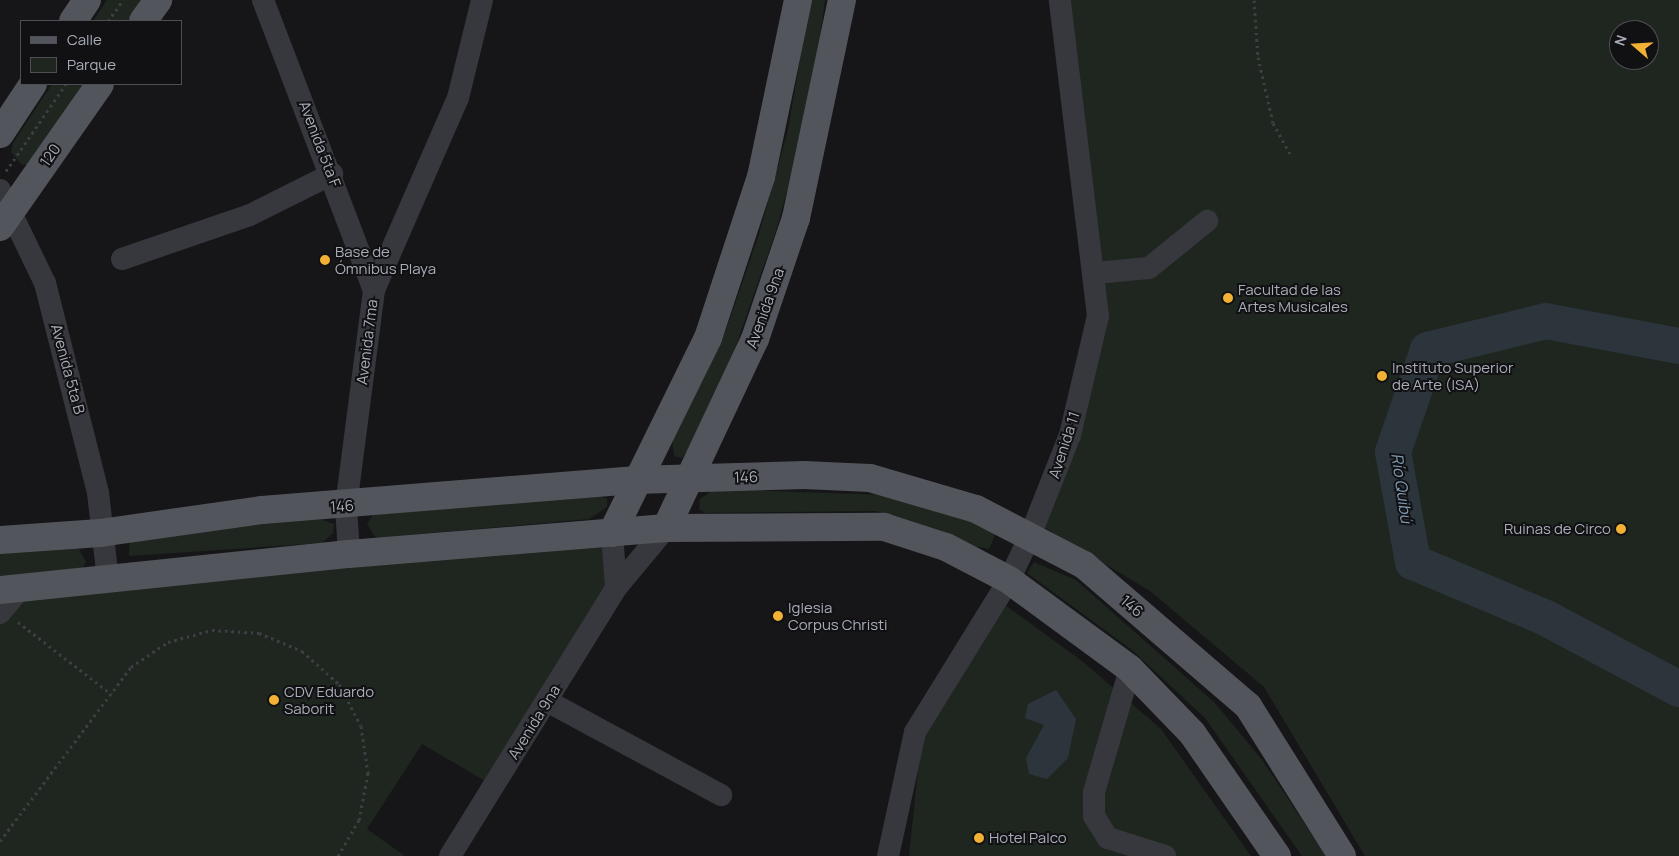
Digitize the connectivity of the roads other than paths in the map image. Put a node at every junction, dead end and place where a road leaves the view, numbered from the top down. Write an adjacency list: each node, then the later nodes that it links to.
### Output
1 (87, 0): 8 (main road)
2 (158, 0): 9 (main road)
3 (263, 0): 13 (street, Avenida 5ta F)
4 (482, 0): 18 (street, Avenida 7ma)
5 (798, 0): 19 (main road)
6 (842, 0): 20 (main road, Avenida 9na)
7 (1060, 0): 17 (street, Avenida 11)
8 (75, 20)
9 (145, 20)
10 (32, 85): 12 (main road)
11 (99, 85): 14 (main road, 120)
12 (0, 134)
13 (332, 174): 16 (street); 18 (street, Avenida 5ta F)
14 (4, 209): 23 (street, Avenida 5ta B)
15 (1207, 221): 17 (street)
16 (122, 259)
17 (1095, 273): 25 (street, Avenida 11)
18 (374, 290): 21 (street, Avenida 7ma)
19 (634, 480): 20 (main road, 146); 21 (main road, 146); 24 (main road)
20 (687, 480): 22 (main road, Avenida 9na); 25 (main road, 146)
21 (346, 506): 23 (main road, 146); 27 (street, Avenida 7ma)
22 (666, 528): 24 (main road); 29 (main road); 30 (street, Avenida 9na)
23 (100, 533): 26 (main road, 146); 28 (street, Avenida 5ta B)
24 (612, 533): 27 (main road); 30 (street)
25 (1030, 536): 29 (street, Avenida 11); 39 (main road, 146)
26 (0, 540)
27 (349, 554): 28 (main road)
28 (108, 579): 31 (main road)
29 (1009, 580): 32 (main road); 36 (street, Avenida 11)
30 (616, 588): 33 (street, Avenida 9na)
31 (6, 601)
32 (1130, 669): 37 (street); 38 (main road)
33 (547, 701): 34 (street); 35 (street, Avenida 9na)
34 (721, 795)
35 (450, 856)
36 (888, 856)
37 (1165, 856)
38 (1277, 856)
39 (1342, 856)

